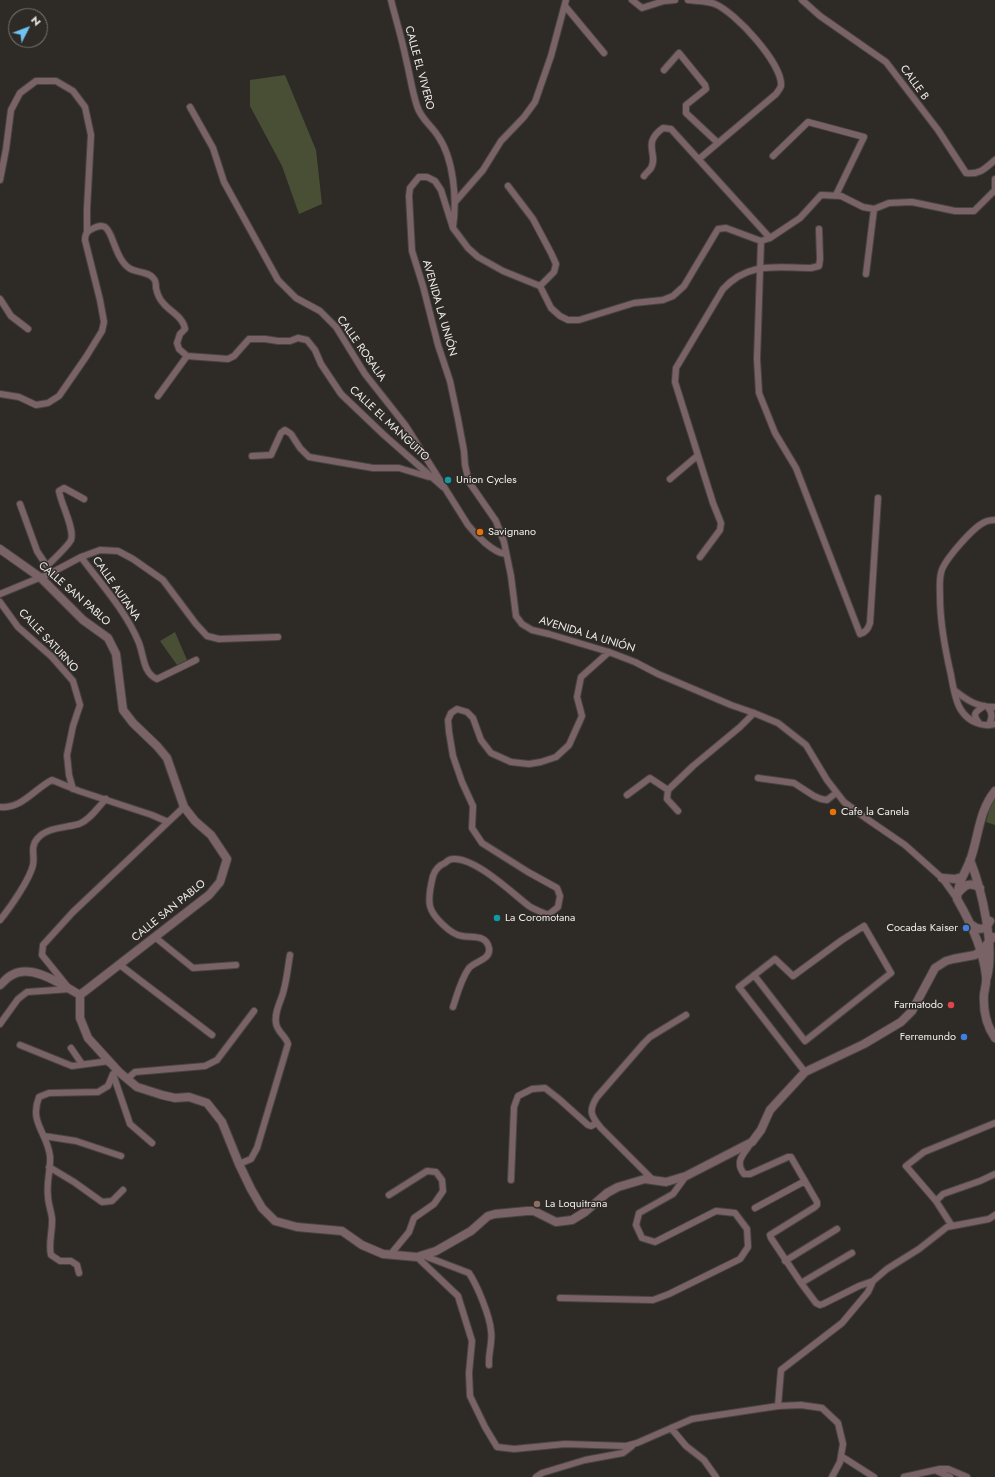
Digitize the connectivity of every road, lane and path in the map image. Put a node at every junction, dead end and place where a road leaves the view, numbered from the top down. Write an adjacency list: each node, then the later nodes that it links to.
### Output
1 (391, 0): 20 (street, CALLE EL VIVERO)
2 (632, 0): 3 (street)
3 (675, 0)
4 (688, 0): 10 (street)
5 (802, 0): 13 (street, CALLE B)
6 (566, 3): 7 (street); 20 (street)
7 (604, 53)
8 (664, 70): 10 (street)
9 (190, 107): 39 (street, CALLE ROSALIA)
10 (718, 143): 12 (street)
11 (773, 156): 19 (street)
12 (699, 159): 14 (street); 25 (street)
13 (995, 160)
14 (644, 176)
15 (995, 179): 18 (street)
16 (0, 180): 24 (street)
17 (508, 186): 29 (street)
18 (995, 191): 21 (street)
19 (836, 195): 21 (street); 25 (street)
20 (455, 202): 22 (street, CALLE EL VIVERO)
21 (874, 209): 28 (street)
22 (453, 228): 29 (street, AVENIDA LA UNIÓN); 45 (street, AVENIDA LA UNIÓN)
23 (818, 229): 27 (street)
24 (87, 231): 32 (street); 33 (street)
25 (770, 238): 26 (street)
26 (761, 241): 27 (street); 29 (street)
27 (760, 268): 36 (street); 40 (street)
28 (866, 274)
29 (540, 286)
30 (0, 299): 31 (street)
31 (28, 329)
32 (187, 356): 34 (street); 37 (street, CALLE EL MANGUITO)
33 (0, 394)
34 (158, 396)
35 (252, 456): 37 (street)
36 (698, 456): 38 (street); 47 (street)
37 (433, 479): 39 (street, CALLE EL MANGUITO)
38 (670, 479)
39 (443, 487): 45 (street, CALLE ROSALIA)
40 (878, 498)
41 (84, 499): 48 (street)
42 (20, 504): 48 (street)
43 (995, 520): 56 (street)
44 (0, 550): 50 (street, CALLE SAN PABLO)
45 (506, 554): 54 (street, AVENIDA LA UNIÓN)
46 (81, 557): 49 (street); 53 (street); 55 (street, CALLE AUTANA)
47 (700, 557)
48 (47, 566): 49 (street)
49 (51, 573): 50 (street)
50 (41, 578): 51 (street); 70 (street, CALLE SAN PABLO)
51 (0, 594)
52 (0, 602): 63 (street, CALLE SATURNO)
53 (278, 637)
54 (610, 652): 59 (street, AVENIDA LA UNIÓN); 92 (street)
55 (196, 660)
56 (954, 690): 57 (street); 60 (street)
57 (986, 706): 58 (street); 60 (street); 61 (street)
58 (995, 707)
59 (754, 713): 64 (street); 66 (street, AVENIDA LA UNIÓN)
60 (979, 724): 61 (street)
61 (992, 724)
62 (758, 778): 66 (street)
63 (73, 788): 68 (street); 69 (street)
64 (668, 790): 67 (street); 71 (street)
65 (995, 791): 73 (street)
66 (836, 793): 75 (street, AVENIDA LA UNIÓN)
67 (627, 795)
68 (106, 799): 72 (street); 78 (street)
69 (0, 807)
70 (184, 807): 72 (street); 82 (street, CALLE SAN PABLO)
71 (678, 810)
72 (168, 822): 90 (street)
73 (970, 860): 74 (street); 76 (street, AVENIDA LA UNIÓN)
74 (962, 877): 75 (street); 77 (street)
75 (942, 878): 77 (street, AVENIDA LA UNIÓN)
76 (980, 888): 77 (street); 79 (street, AVENIDA LA UNIÓN)
77 (957, 896): 80 (street, AVENIDA LA UNIÓN)
78 (0, 920)
79 (990, 921): 80 (street); 81 (street, AVENIDA LA UNIÓN)
80 (972, 925): 83 (street, AVENIDA LA UNIÓN)
81 (993, 937): 83 (street); 88 (street, AVENIDA LA UNIÓN)
82 (156, 938): 85 (street, CALLE SAN PABLO); 86 (street)
83 (982, 950): 88 (street, AVENIDA LA UNIÓN); 102 (street)
84 (290, 955): 111 (street)
85 (120, 964): 91 (street, CALLE SAN PABLO); 96 (street)
86 (236, 965)
87 (754, 975): 87 (street); 102 (street)
88 (987, 977): 97 (street, AVENIDA LA UNIÓN)
89 (0, 985): 90 (street)
90 (70, 989): 91 (street); 95 (street)
91 (80, 995): 100 (street)
92 (453, 1007)
93 (254, 1011): 104 (street)
94 (686, 1015): 105 (street)
95 (0, 1024)
96 (212, 1035)
97 (995, 1038)
98 (20, 1045): 101 (street)
99 (71, 1048): 101 (street)
100 (109, 1061): 101 (street); 103 (street); 104 (street)
101 (82, 1064)
102 (805, 1072): 108 (street)
103 (113, 1074): 107 (street); 109 (street)
104 (127, 1079): 111 (street)
105 (597, 1123): 115 (street); 116 (street)
106 (995, 1123): 120 (street)
107 (44, 1136): 110 (street); 112 (street)
108 (752, 1142): 114 (street); 117 (street)
109 (152, 1144)
110 (121, 1156)
111 (239, 1164): 126 (street)
112 (49, 1167): 118 (street); 129 (street)
113 (995, 1174): 120 (street)
114 (686, 1176): 115 (street); 132 (street)
115 (652, 1179): 127 (street)
116 (511, 1180)
117 (805, 1180): 121 (street); 128 (street)
118 (123, 1190)
119 (390, 1196): 126 (street)
120 (936, 1201): 123 (street)
121 (755, 1208)
122 (995, 1215): 123 (street)
123 (952, 1226): 130 (street)
124 (837, 1229): 128 (street)
125 (852, 1253): 131 (street)
126 (390, 1255): 127 (street)
127 (419, 1256): 133 (street); 136 (street)
128 (785, 1261): 131 (street)
129 (79, 1273)
130 (874, 1281): 131 (street); 134 (street)
131 (801, 1283)
132 (560, 1298)
133 (489, 1365)
134 (778, 1406): 135 (street); 137 (street)
135 (671, 1428): 136 (street); 140 (street)
136 (637, 1443): 139 (street)
137 (841, 1456): 141 (street); 142 (street)
138 (934, 1469): 143 (street); 144 (street); 145 (street)
139 (536, 1477)
140 (716, 1477)
141 (832, 1477)
142 (874, 1477)
143 (904, 1477)
144 (950, 1477)
145 (967, 1477)

